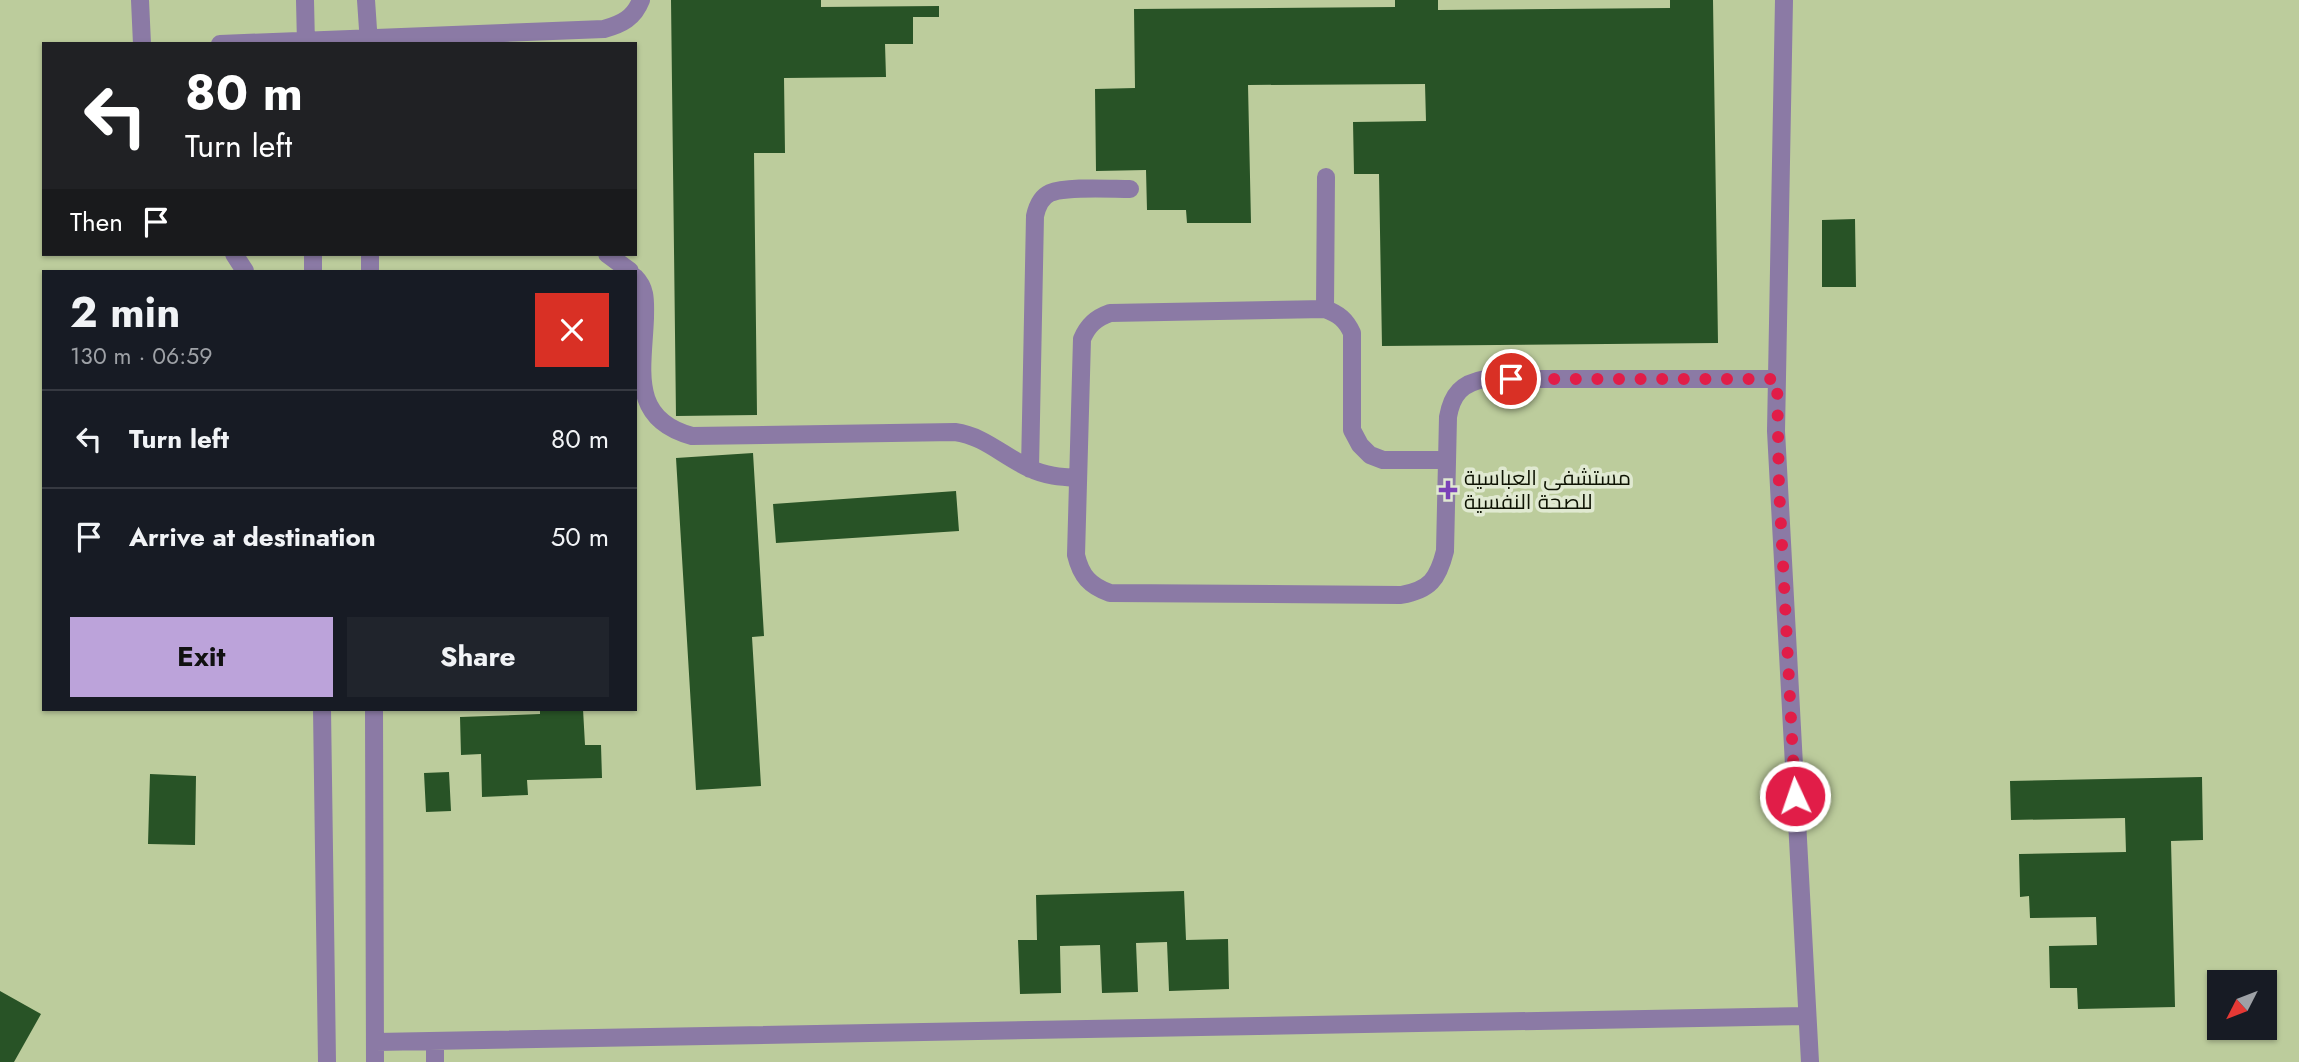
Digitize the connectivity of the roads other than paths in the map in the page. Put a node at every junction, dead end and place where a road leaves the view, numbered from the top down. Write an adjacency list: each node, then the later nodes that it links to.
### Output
1 (140, 0): 8 (lane)
2 (305, 0): 9 (lane)
3 (366, 0): 7 (lane)
4 (641, 0): 6 (lane)
5 (1784, 0): 16 (lane)
6 (603, 37): 7 (lane)
7 (369, 41): 9 (lane)
8 (142, 42)
9 (306, 42)
10 (1326, 177): 15 (lane)
11 (1130, 189): 18 (lane)
12 (610, 256): 13 (lane)
13 (629, 270)
14 (637, 281): 18 (lane)
15 (1325, 309): 17 (lane); 19 (lane)
16 (1777, 379): 17 (lane); 22 (lane)
17 (1447, 460): 19 (lane)
18 (1030, 469): 19 (lane)
19 (1078, 478)
20 (322, 711): 25 (lane)
21 (374, 711): 24 (lane)
22 (1807, 1016): 23 (lane); 28 (lane)
23 (435, 1041): 24 (lane); 27 (lane)
24 (376, 1042): 26 (lane)
25 (327, 1062)
26 (376, 1062)
27 (435, 1062)
28 (1810, 1062)

